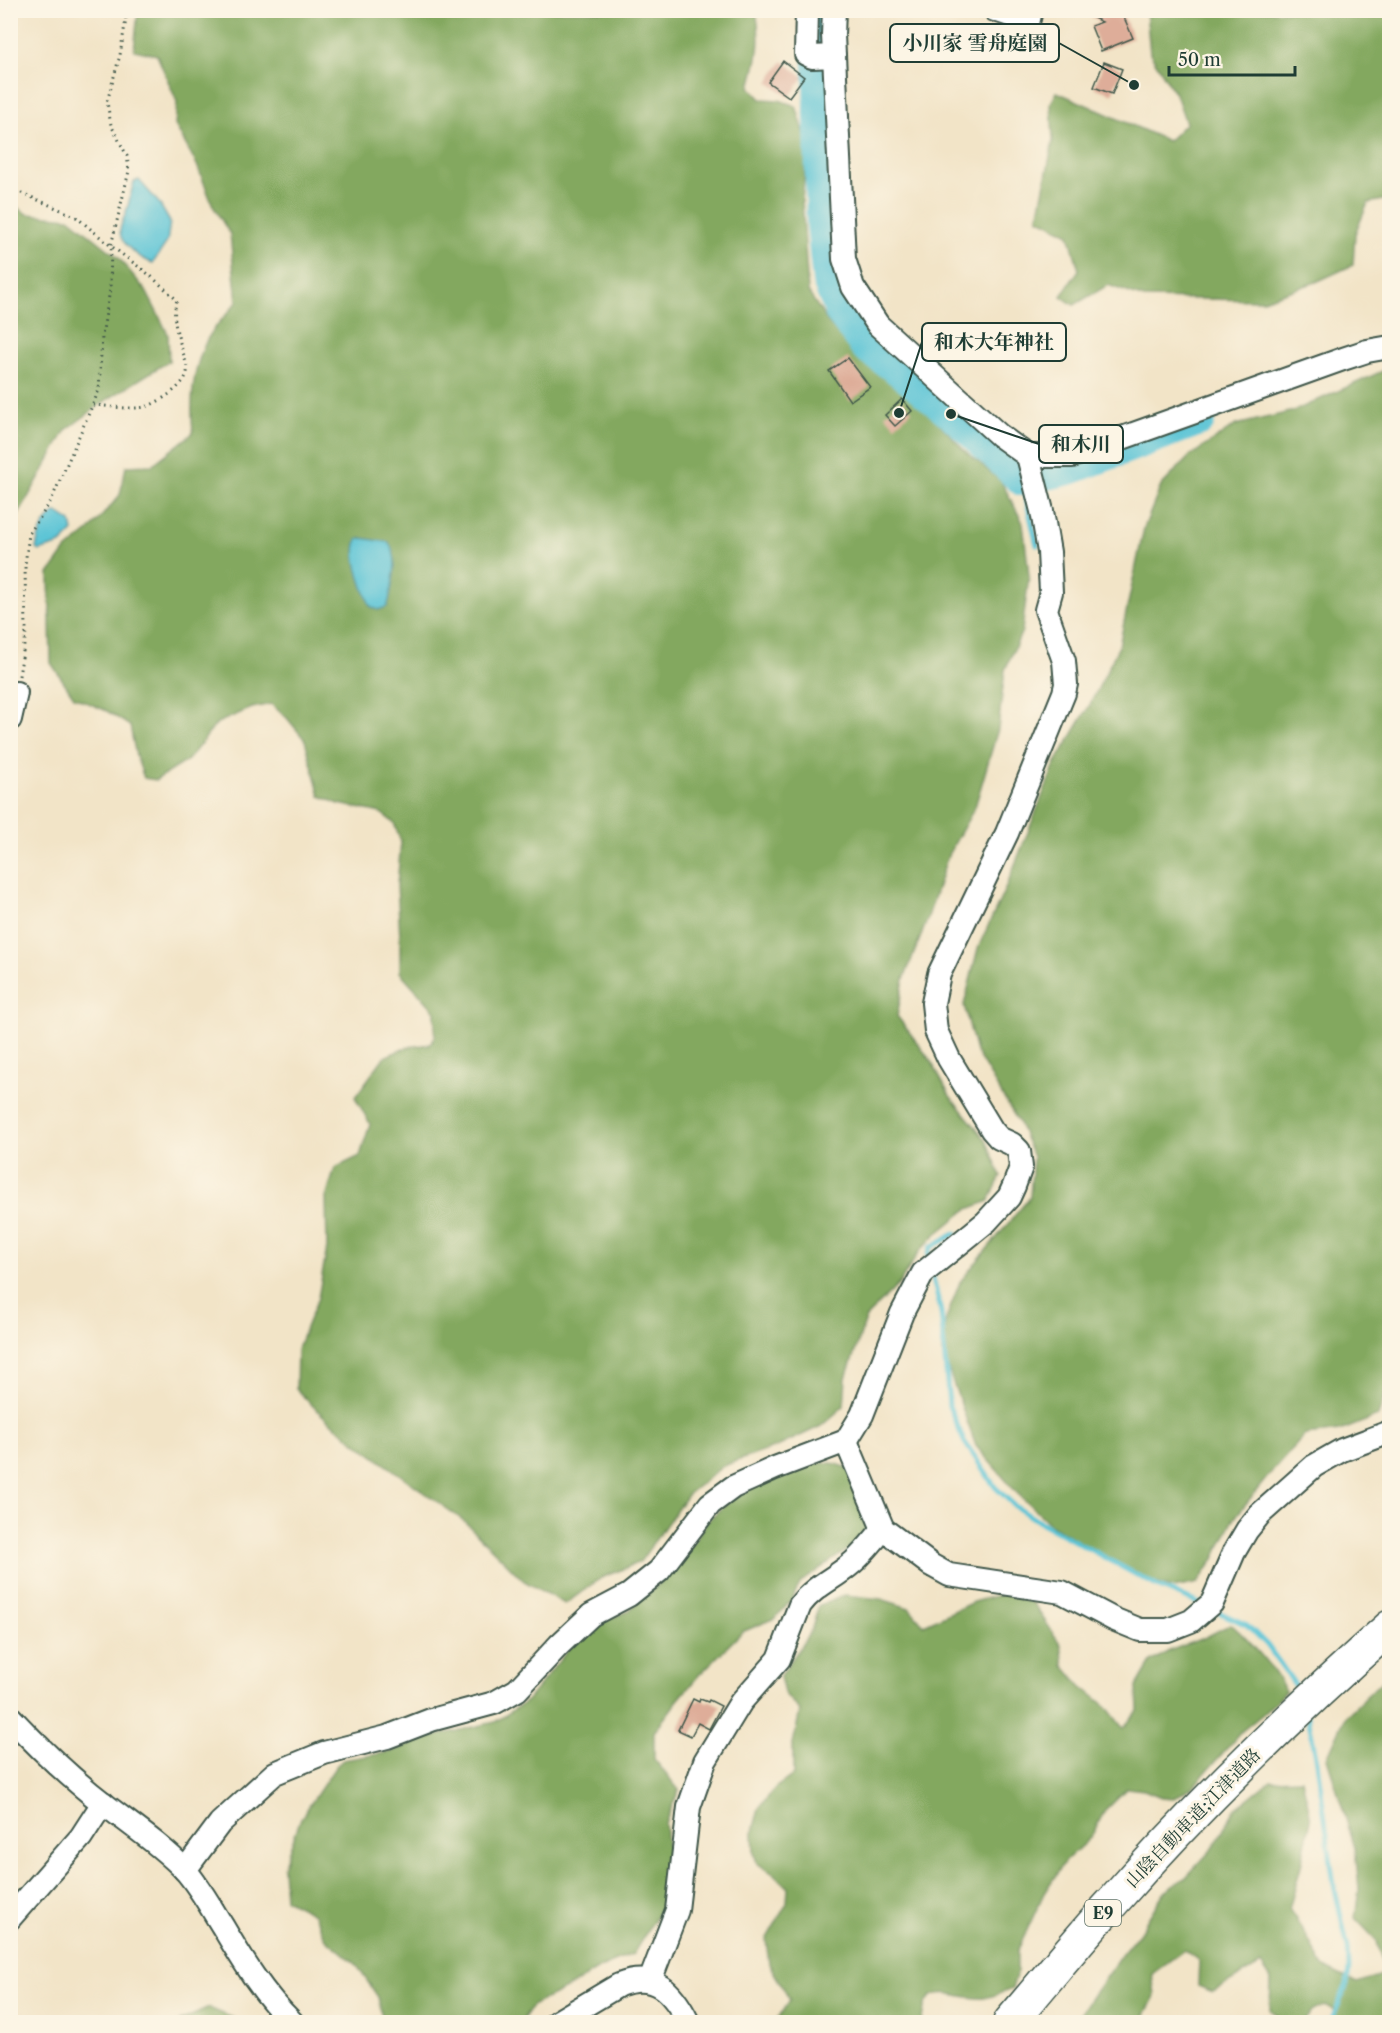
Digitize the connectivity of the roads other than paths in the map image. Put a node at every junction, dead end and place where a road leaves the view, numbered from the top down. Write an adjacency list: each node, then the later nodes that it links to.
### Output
1 (807, 10): 5 (street)
2 (834, 10): 5 (street)
3 (995, 10): 4 (street)
4 (1031, 10)
5 (825, 56): 7 (street)
6 (1389, 347): 7 (street)
7 (1029, 460): 11 (street)
8 (16, 693): 9 (street)
9 (10, 718)
10 (1389, 1432): 12 (street)
11 (846, 1441): 12 (street); 16 (street)
12 (883, 1529): 18 (street)
13 (1389, 1627): 22 (highway, 山陰自動車道;江津道路 / E9)
14 (10, 1717): 15 (street)
15 (103, 1803): 16 (street); 17 (street)
16 (184, 1870): 19 (street)
17 (10, 1918)
18 (650, 1980): 20 (street); 21 (street)
19 (292, 2022)
20 (557, 2022)
21 (688, 2022)
22 (1010, 2022)

